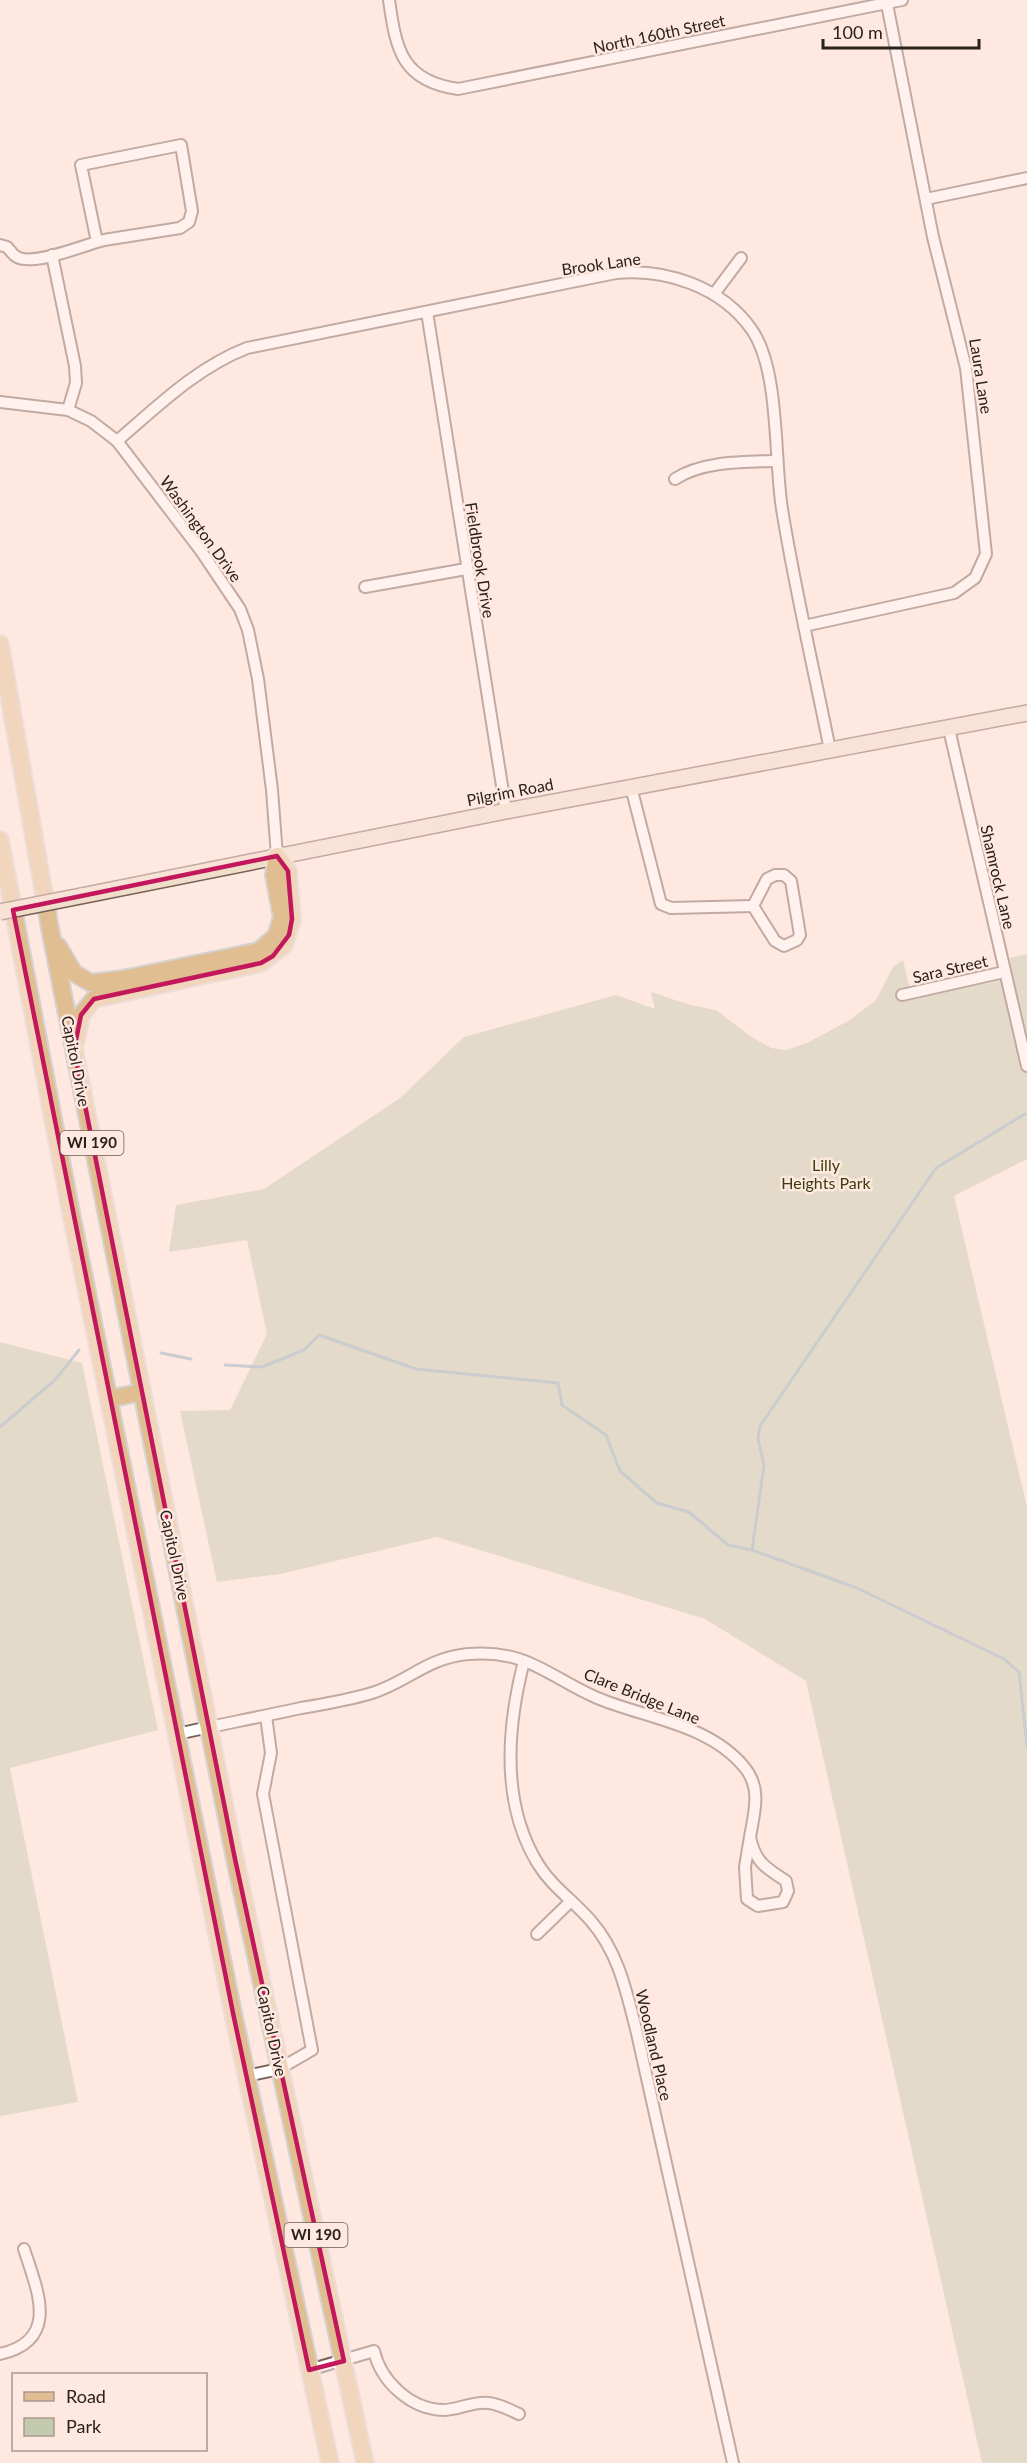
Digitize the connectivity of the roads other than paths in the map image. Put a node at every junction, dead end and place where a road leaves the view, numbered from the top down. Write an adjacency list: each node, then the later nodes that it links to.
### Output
1 (389, 0): 3 (street, North 160th Street)
2 (902, 0): 3 (street, North 160th Street)
3 (887, 4): 5 (street, Laura Lane)
4 (1027, 178): 5 (street)
5 (926, 199): 19 (street, Laura Lane)
6 (97, 242): 6 (street); 8 (street)
7 (0, 245): 8 (street)
8 (52, 255): 13 (street)
9 (741, 258): 10 (street)
10 (714, 294): 11 (street, Brook Lane); 15 (street, Brook Lane)
11 (427, 312): 14 (street, Brook Lane); 17 (street, Fieldbrook Drive)
12 (0, 402): 13 (street)
13 (68, 410): 14 (street, Washington Drive)
14 (117, 441): 27 (street, Washington Drive)
15 (776, 461): 16 (street); 19 (street, Brook Lane)
16 (675, 479)
17 (466, 570): 18 (street); 25 (street, Fieldbrook Drive)
18 (365, 587)
19 (804, 626): 23 (street, Brook Lane)
20 (0, 644): 31 (main road, Capitol Drive / WI 190)
21 (1027, 713): 22 (main road, Pilgrim Road)
22 (949, 729): 23 (main road, Pilgrim Road); 32 (street, Shamrock Lane)
23 (830, 750): 24 (main road, Pilgrim Road)
24 (631, 787): 25 (main road, Pilgrim Road); 29 (street)
25 (506, 811): 27 (main road, Pilgrim Road)
26 (0, 840): 28 (main road, Capitol Drive / WI 190)
27 (277, 856): 30 (main road, Pilgrim Road, bridge); 31 (main road); 34 (main road)
28 (2, 864): 37 (main road, Capitol Drive / WI 190)
29 (753, 906): 29 (street)
30 (0, 912)
31 (51, 934): 34 (main road, Capitol Drive / WI 190)
32 (1004, 972): 33 (street, Sara Street); 35 (street, Shamrock Lane)
33 (902, 995)
34 (74, 1050): 36 (main road, Capitol Drive / WI 190)
35 (1027, 1066)
36 (142, 1392): 37 (main road); 40 (main road, Capitol Drive / WI 190)
37 (109, 1399): 41 (main road, Capitol Drive / WI 190)
38 (524, 1661): 39 (street, Clare Bridge Lane); 42 (street, Clare Bridge Lane); 43 (street, Woodland Place)
39 (266, 1716): 40 (street, Clare Bridge Lane); 45 (street)
40 (210, 1727): 41 (street, Clare Bridge Lane); 45 (main road, Capitol Drive / WI 190)
41 (177, 1734): 46 (main road, Capitol Drive / WI 190)
42 (750, 1838): 42 (street, Clare Bridge Lane)
43 (571, 1901): 44 (street); 56 (street, Woodland Place)
44 (537, 1934)
45 (279, 2069): 46 (street); 49 (main road, Capitol Drive / WI 190)
46 (246, 2076): 50 (main road, Capitol Drive / WI 190)
47 (24, 2248): 48 (street)
48 (0, 2354)
49 (344, 2361): 50 (street); 51 (street); 55 (main road, Capitol Drive / WI 190)
50 (309, 2370): 52 (main road, Capitol Drive / WI 190)
51 (519, 2414)
52 (322, 2429): 53 (main road, Capitol Drive / WI 190); 54 (main road)
53 (330, 2463)
54 (341, 2463)
55 (365, 2463)
56 (733, 2463)

